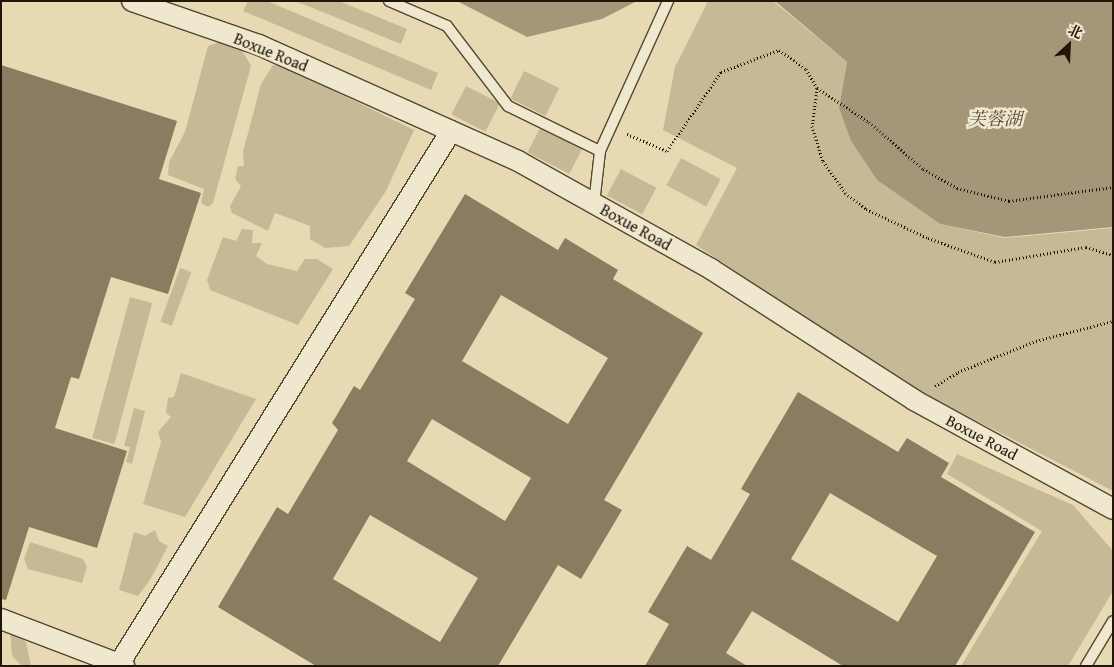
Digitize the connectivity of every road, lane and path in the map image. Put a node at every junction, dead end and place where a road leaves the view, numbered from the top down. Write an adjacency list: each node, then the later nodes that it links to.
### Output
1 (132, 1): 6 (street, Boxue Road)
2 (389, 1): 7 (lane)
3 (668, 1): 5 (lane)
4 (816, 88): 5 (path); 8 (path); 10 (path)
5 (610, 127): 7 (lane)
6 (451, 131): 9 (street, Boxue Road); 17 (street)
7 (600, 150): 9 (lane)
8 (1113, 186)
9 (594, 204): 12 (street, Boxue Road)
10 (1113, 255)
11 (1113, 321): 12 (path)
12 (914, 400): 13 (street, Boxue Road)
13 (1113, 509)
14 (1, 619): 16 (street)
15 (1113, 621): 18 (lane)
16 (84, 658): 17 (street)
17 (122, 665)
18 (1086, 666)

